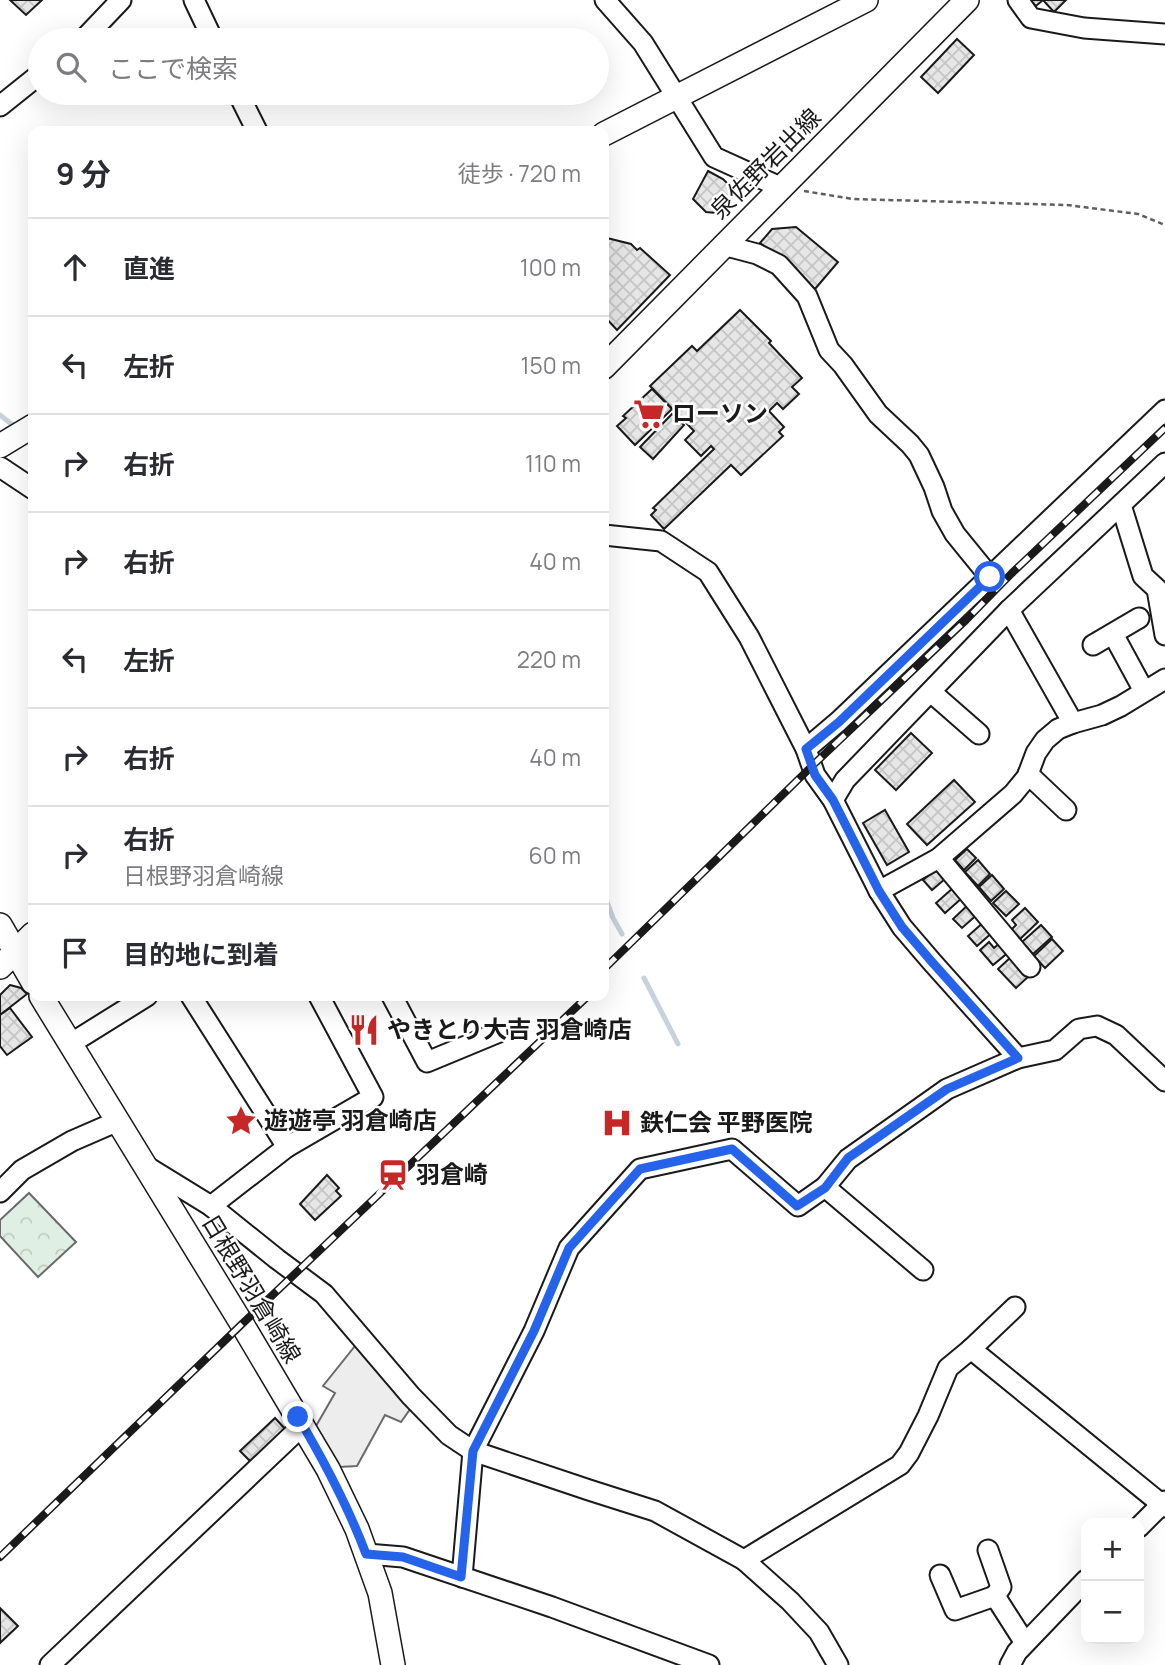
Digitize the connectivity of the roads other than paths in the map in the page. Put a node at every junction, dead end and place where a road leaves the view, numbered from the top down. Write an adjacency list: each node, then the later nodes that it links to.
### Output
1 (121, 0): 7 (street)
2 (194, 0): 8 (street)
3 (605, 0): 11 (street)
4 (967, 0): 16 (main road, 泉佐野岩出線)
5 (1018, 0): 9 (street)
6 (858, 2): 11 (main road)
7 (94, 28)
8 (207, 28)
9 (1165, 34)
10 (28, 84): 13 (street)
11 (675, 97): 15 (main road); 16 (street)
12 (244, 105): 14 (street)
13 (0, 106)
14 (254, 126)
15 (609, 131)
16 (780, 187): 17 (main road, 泉佐野岩出線)
17 (723, 245): 18 (main road, 泉佐野岩出線); 27 (street)
18 (609, 362)
19 (1165, 410): 27 (street)
20 (28, 429): 21 (main road)
21 (0, 446)
22 (1165, 463): 25 (street)
23 (0, 467): 24 (street)
24 (28, 486)
25 (1121, 505): 28 (street); 31 (street)
26 (609, 536): 38 (street)
27 (990, 577): 38 (street)
28 (1010, 610): 35 (street); 36 (street)
29 (1139, 618): 30 (street)
30 (1113, 634): 32 (street); 34 (street)
31 (1165, 635)
32 (1093, 645)
33 (1165, 679): 34 (street)
34 (1144, 691): 36 (street)
35 (931, 692): 37 (street); 40 (street)
36 (1073, 723): 39 (street)
37 (979, 734)
38 (806, 749): 40 (street)
39 (1028, 774): 41 (street); 42 (street)
40 (833, 800): 43 (street)
41 (1066, 810)
42 (939, 858): 43 (street); 47 (street)
43 (879, 891): 56 (street)
44 (0, 925): 46 (main road)
45 (28, 939): 46 (main road)
46 (8, 959): 48 (main road)
47 (1030, 967)
48 (28, 977)
49 (44, 1001): 55 (main road, 日根野羽倉崎線)
50 (139, 1001): 55 (street)
51 (192, 1001): 59 (street)
52 (322, 1001): 59 (street)
53 (395, 1001): 54 (street)
54 (497, 1033)
55 (71, 1044): 58 (main road, 日根野羽倉崎線)
56 (1018, 1058): 57 (street); 61 (street)
57 (1165, 1082)
58 (118, 1121): 60 (main road, 日根野羽倉崎線); 62 (street)
59 (287, 1147): 63 (street)
60 (145, 1166): 63 (street); 67 (main road, 日根野羽倉崎線)
61 (825, 1188): 64 (street); 68 (street)
62 (0, 1192)
63 (211, 1206): 68 (street)
64 (923, 1270)
65 (1015, 1307): 66 (street)
66 (971, 1349): 69 (street); 73 (street)
67 (303, 1425): 72 (main road, 日根野羽倉崎線); 79 (street)
68 (473, 1451): 73 (street); 75 (street)
69 (1164, 1504): 70 (street)
70 (1144, 1522)
71 (988, 1550): 77 (street)
72 (366, 1554): 75 (street); 80 (main road, 日根野羽倉崎線)
73 (744, 1560): 82 (street)
74 (940, 1575): 77 (street)
75 (461, 1577): 81 (street)
76 (1085, 1581): 78 (street)
77 (995, 1596): 78 (street)
78 (1025, 1643): 83 (street)
79 (50, 1665)
80 (393, 1665)
81 (709, 1665)
82 (838, 1665)
83 (1010, 1665)

